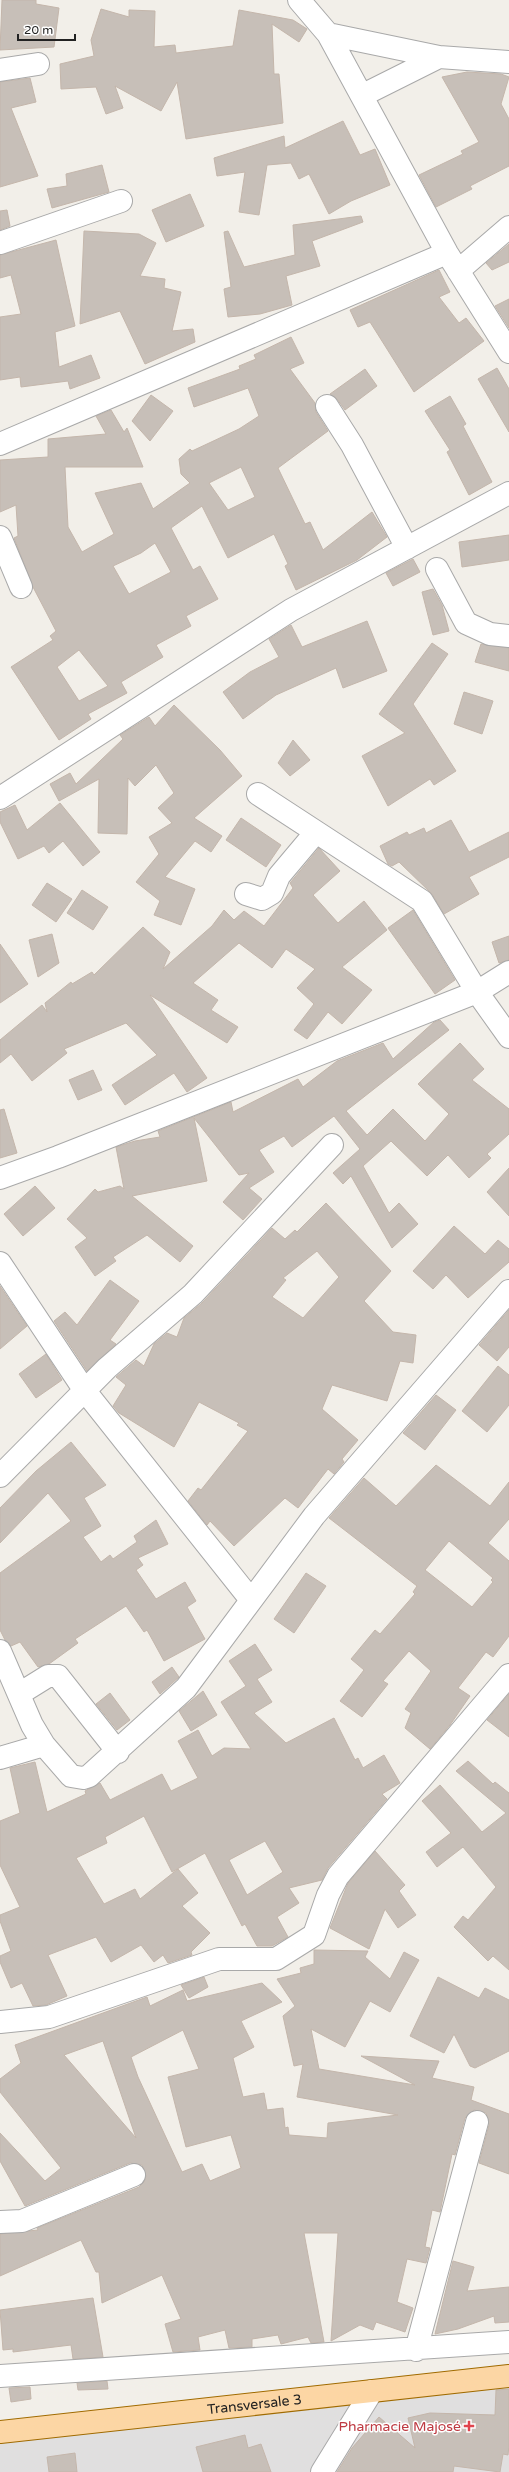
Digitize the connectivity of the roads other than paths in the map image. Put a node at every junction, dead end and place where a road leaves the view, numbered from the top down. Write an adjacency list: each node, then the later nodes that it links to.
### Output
1 (299, 0): 2 (street)
2 (328, 34): 3 (street); 7 (street)
3 (440, 57): 4 (street); 7 (street)
4 (509, 62)
5 (38, 64): 6 (street)
6 (0, 70)
7 (363, 95): 11 (street)
8 (121, 201): 10 (street)
9 (509, 227): 11 (street)
10 (0, 243)
11 (452, 262): 12 (street); 14 (street)
12 (509, 352)
13 (327, 406): 17 (street)
14 (0, 444)
15 (509, 494): 17 (street)
16 (0, 537): 19 (street)
17 (407, 548): 22 (street)
18 (437, 569): 20 (street)
19 (21, 587)
20 (509, 636)
21 (258, 794): 23 (street)
22 (0, 798)
23 (316, 832): 24 (street); 26 (street)
24 (246, 894)
25 (509, 972): 26 (street)
26 (477, 992): 27 (street); 29 (street)
27 (509, 1037)
28 (332, 1145): 32 (street)
29 (0, 1178)
30 (0, 1263): 32 (street)
31 (509, 1290): 34 (street)
32 (85, 1391): 33 (street); 34 (street)
33 (0, 1476)
34 (251, 1600): 39 (street)
35 (0, 1651): 37 (street)
36 (509, 1675): 41 (street)
37 (18, 1694): 38 (street); 39 (street)
38 (44, 1744): 39 (street); 40 (street)
39 (118, 1752)
40 (0, 1758)
41 (0, 2022)
42 (477, 2122): 46 (street)
43 (134, 2175): 44 (street)
44 (0, 2222)
45 (509, 2342): 46 (street)
46 (416, 2350): 47 (street)
47 (0, 2376)
48 (509, 2376): 49 (main road, Transversale 3)
49 (372, 2392): 50 (main road, Transversale 3); 51 (street)
50 (0, 2432)
51 (322, 2472)

